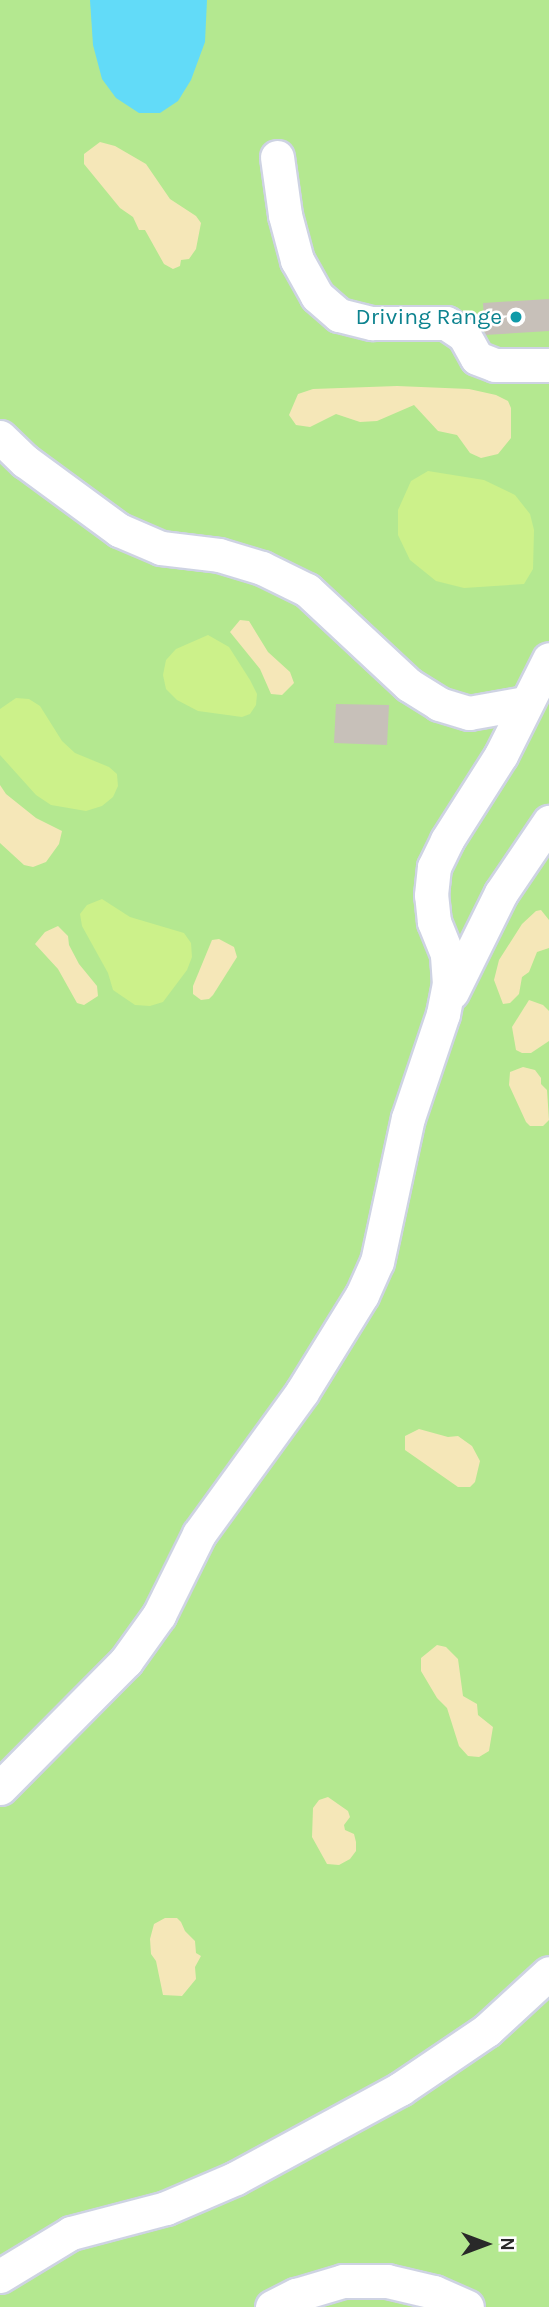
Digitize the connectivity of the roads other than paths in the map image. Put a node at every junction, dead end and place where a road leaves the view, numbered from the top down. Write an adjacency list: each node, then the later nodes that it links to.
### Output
1 (276, 157): 2 (lane)
2 (549, 365)
3 (0, 437): 5 (lane)
4 (549, 659): 5 (lane)
5 (525, 703): 7 (lane)
6 (549, 822): 7 (lane)
7 (443, 1014): 8 (lane)
8 (0, 1788)
9 (549, 1973): 10 (lane)
10 (0, 2276)
11 (272, 2307): 12 (lane)
12 (467, 2307)

